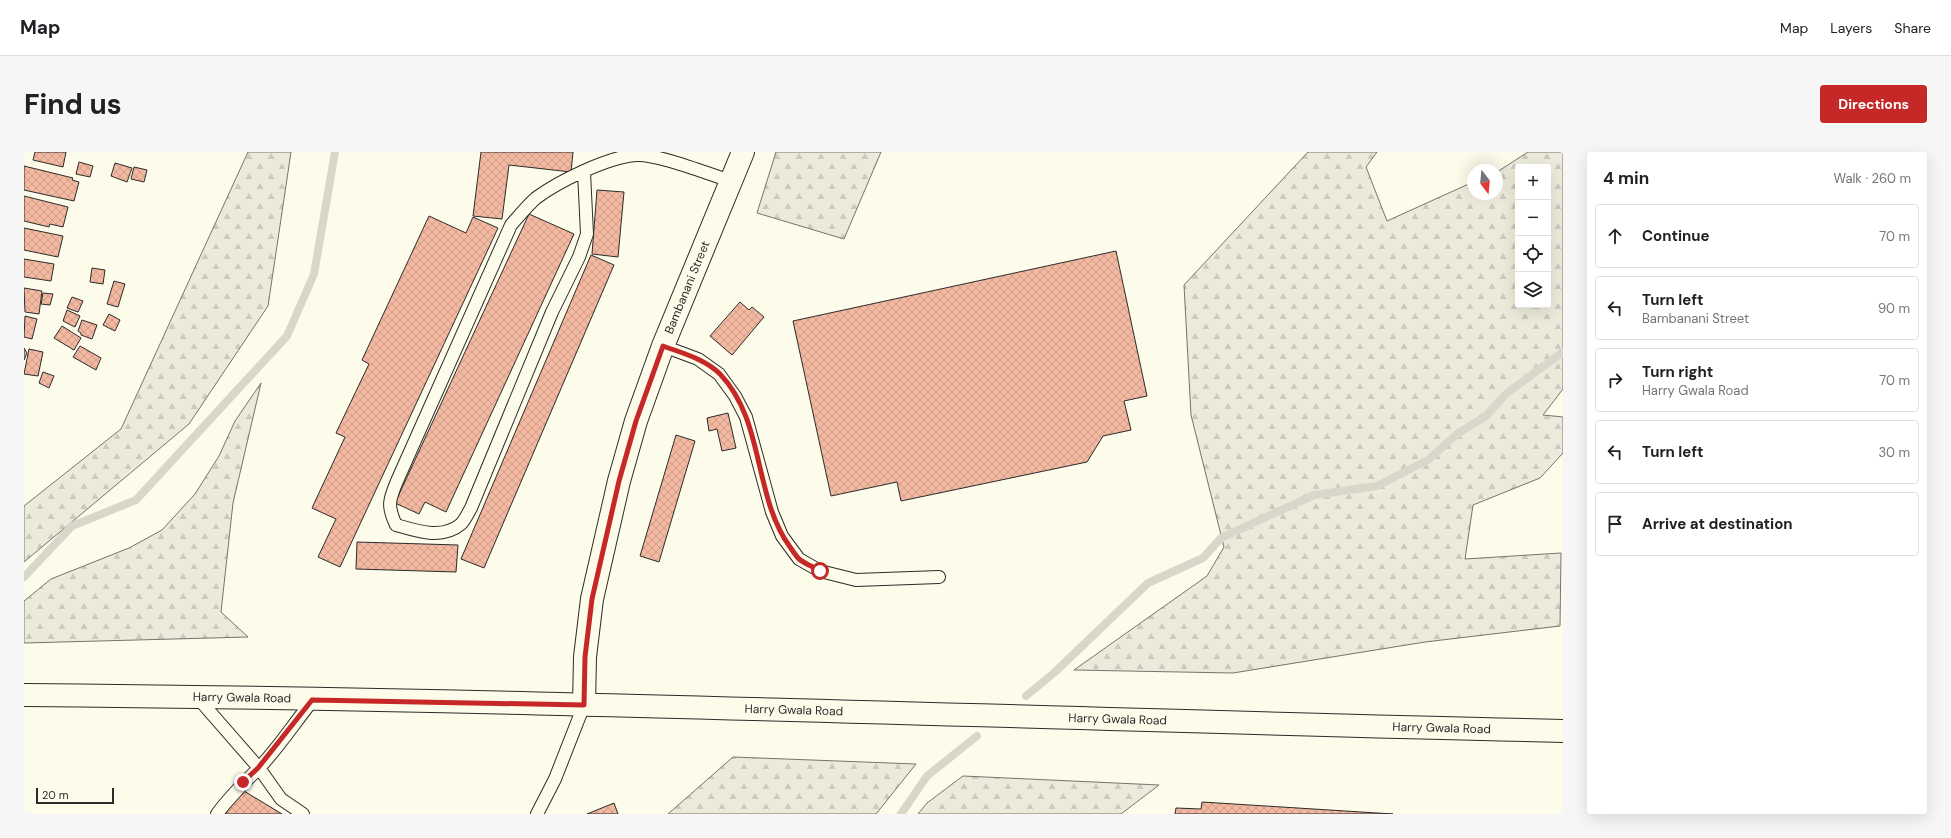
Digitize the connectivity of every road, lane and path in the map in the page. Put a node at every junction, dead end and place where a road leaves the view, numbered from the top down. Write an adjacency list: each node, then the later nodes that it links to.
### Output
1 (743, 152): 3 (main road, Bambanani Street)
2 (584, 172): 2 (lane); 3 (lane)
3 (730, 181): 4 (main road, Bambanani Street)
4 (663, 346): 5 (lane); 9 (main road, Bambanani Street)
5 (939, 576)
6 (24, 695): 7 (main road, Harry Gwala Road)
7 (197, 697): 8 (main road, Harry Gwala Road); 11 (lane)
8 (312, 700): 9 (main road, Harry Gwala Road); 11 (lane)
9 (584, 705): 10 (main road, Harry Gwala Road); 14 (lane)
10 (1563, 731)
11 (258, 768): 12 (lane); 13 (lane)
12 (218, 814)
13 (303, 814)
14 (537, 814)

